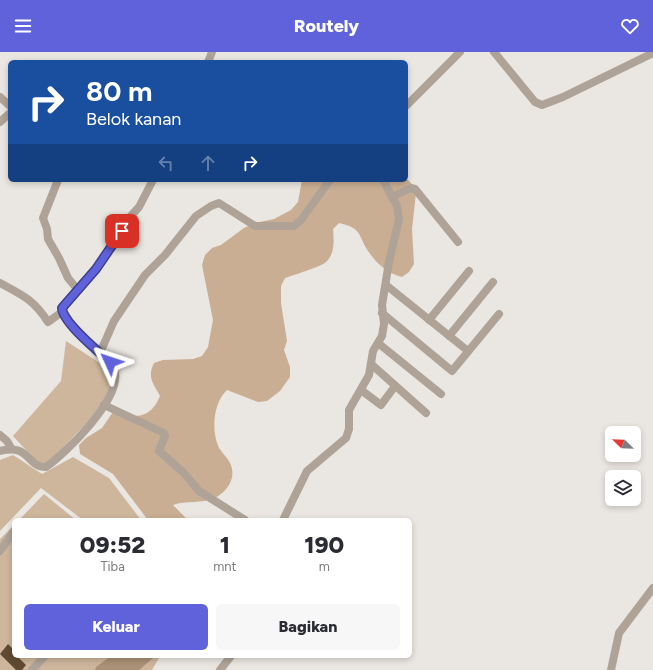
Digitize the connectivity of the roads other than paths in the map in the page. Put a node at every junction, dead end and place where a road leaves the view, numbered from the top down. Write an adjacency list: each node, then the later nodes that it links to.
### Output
1 (460, 52): 6 (street)
2 (494, 52): 3 (street)
3 (653, 53)
4 (0, 97): 5 (street)
5 (8, 104)
6 (408, 104)
7 (8, 115): 8 (street)
8 (0, 122)
9 (57, 182): 19 (street)
10 (152, 182): 19 (street)
11 (328, 182): 27 (street)
12 (384, 182): 13 (street)
13 (392, 197): 14 (street); 18 (street)
14 (458, 242)
15 (470, 271): 23 (street)
16 (493, 282): 24 (street)
17 (0, 283): 20 (street)
18 (386, 285): 21 (street); 23 (street)
19 (78, 290): 20 (street)
20 (62, 312): 27 (street)
21 (382, 313): 25 (street); 26 (street)
22 (499, 314): 26 (street)
23 (429, 320): 24 (street)
24 (449, 336): 26 (street)
25 (378, 343): 28 (street); 31 (street)
26 (468, 351)
27 (100, 353): 32 (street)
28 (371, 364): 29 (street); 30 (street)
29 (396, 386): 30 (street); 33 (street)
30 (361, 390): 38 (street)
31 (442, 394)
32 (104, 406): 35 (street); 37 (street)
33 (426, 413)
34 (0, 435): 35 (street)
35 (11, 448): 36 (street)
36 (0, 450)
37 (242, 518)
38 (284, 518)
39 (12, 534): 40 (street)
40 (0, 551)
41 (653, 588): 46 (street)
42 (43, 658): 44 (street)
43 (229, 658): 45 (street)
44 (32, 670)
45 (220, 670)
46 (611, 670)

